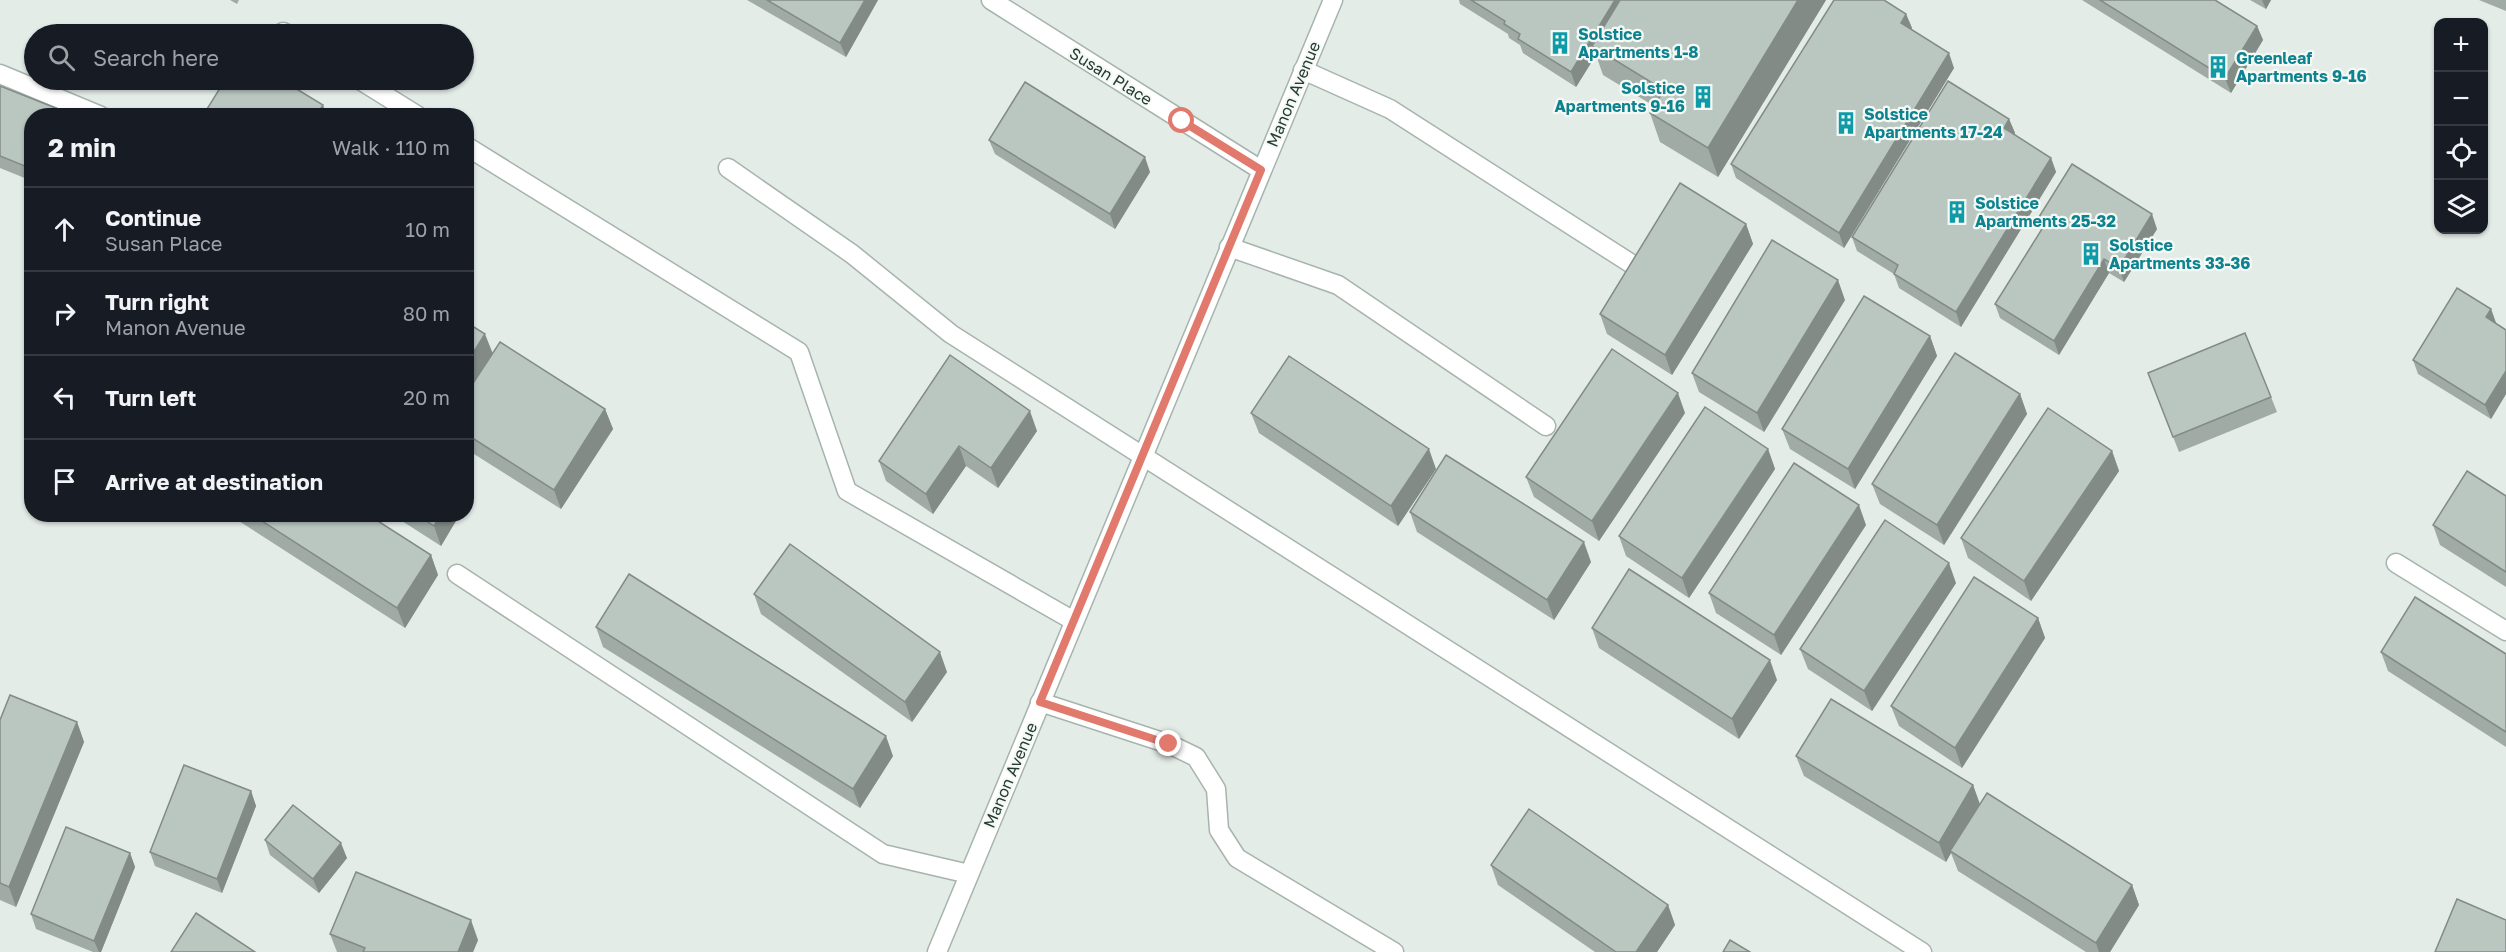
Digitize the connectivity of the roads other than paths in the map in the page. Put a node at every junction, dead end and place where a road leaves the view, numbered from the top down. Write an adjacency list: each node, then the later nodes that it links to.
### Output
1 (991, 0): 12 (street, Susan Place)
2 (1333, 0): 3 (street, Manon Avenue)
3 (1303, 70): 12 (street, Manon Avenue); 14 (street)
4 (0, 74): 5 (street)
5 (24, 84)
6 (38, 90): 8 (street)
7 (376, 90): 9 (street)
8 (82, 108)
9 (405, 108)
10 (474, 151): 19 (street)
11 (728, 168): 16 (street)
12 (1261, 170): 13 (street, Manon Avenue)
13 (1229, 247): 15 (street); 16 (street, Manon Avenue)
14 (1641, 270)
15 (1546, 426)
16 (1142, 458): 19 (street, Manon Avenue); 25 (street)
17 (2396, 563): 20 (street)
18 (457, 574): 22 (street)
19 (1074, 621): 21 (street, Manon Avenue)
20 (2506, 631)
21 (1040, 702): 22 (street, Manon Avenue); 24 (street)
22 (969, 874): 23 (street, Manon Avenue)
23 (937, 952)
24 (1394, 952)
25 (1922, 952)

